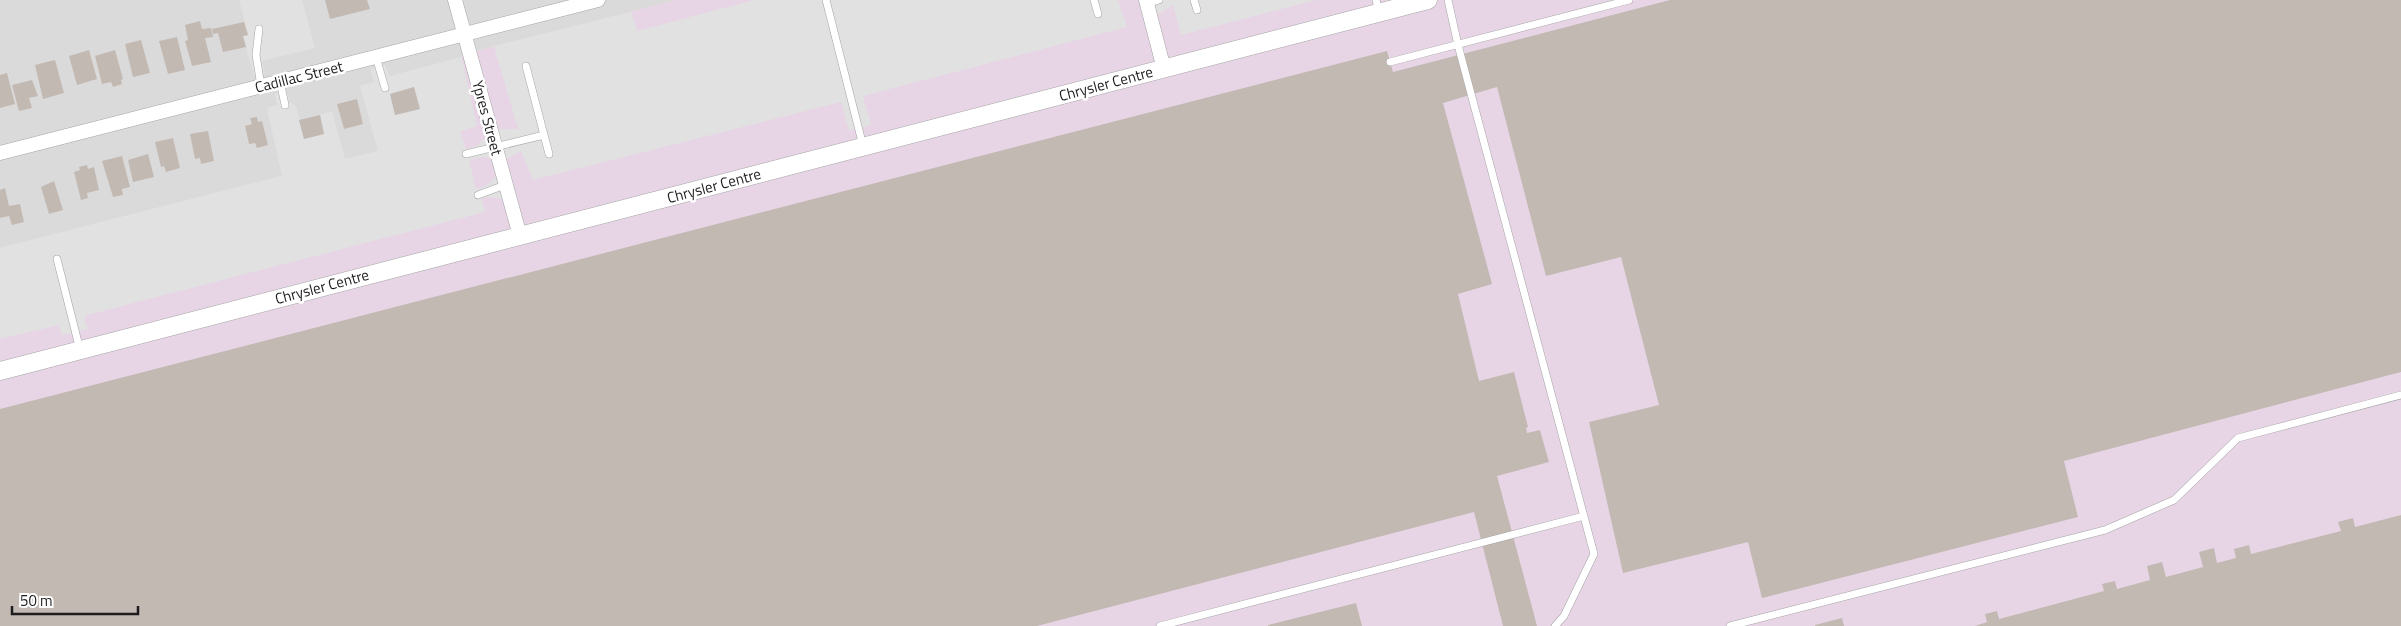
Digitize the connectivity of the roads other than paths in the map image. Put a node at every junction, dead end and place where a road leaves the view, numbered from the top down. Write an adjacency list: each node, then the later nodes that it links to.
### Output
1 (455, 0): 14 (street, Ypres Street)
2 (598, 0): 14 (street, Cadillac Street)
3 (826, 0): 26 (lane)
4 (1094, 0): 12 (lane)
5 (1194, 0): 11 (lane)
6 (1428, 0): 10 (street, Chrysler Centre)
7 (1448, 0): 15 (lane)
8 (1630, 0): 15 (lane)
9 (1151, 1): 19 (street)
10 (1378, 6): 19 (street, Chrysler Centre)
11 (1197, 10)
12 (1098, 14)
13 (259, 29): 21 (lane)
14 (464, 34): 16 (street, Cadillac Street); 25 (street, Ypres Street)
15 (1458, 45): 17 (lane); 37 (lane)
16 (376, 57): 20 (street, Cadillac Street); 22 (lane)
17 (1390, 62)
18 (526, 66): 24 (lane)
19 (1164, 69): 26 (street, Chrysler Centre)
20 (280, 81): 21 (street, Cadillac Street); 23 (lane)
21 (261, 86): 27 (street, Cadillac Street)
22 (385, 88)
23 (285, 105)
24 (544, 135): 25 (lane); 29 (lane)
25 (495, 146): 28 (lane); 30 (street, Ypres Street)
26 (863, 147): 32 (street, Chrysler Centre)
27 (0, 153)
28 (466, 154)
29 (549, 154)
30 (506, 186): 31 (lane); 32 (street, Ypres Street)
31 (478, 194)
32 (520, 236): 34 (street, Chrysler Centre)
33 (57, 259): 34 (lane)
34 (80, 350): 35 (street, Chrysler Centre)
35 (0, 371)
36 (2401, 395): 40 (lane)
37 (1584, 516): 38 (lane); 39 (lane)
38 (1160, 626)
39 (1555, 626)
40 (1730, 626)

